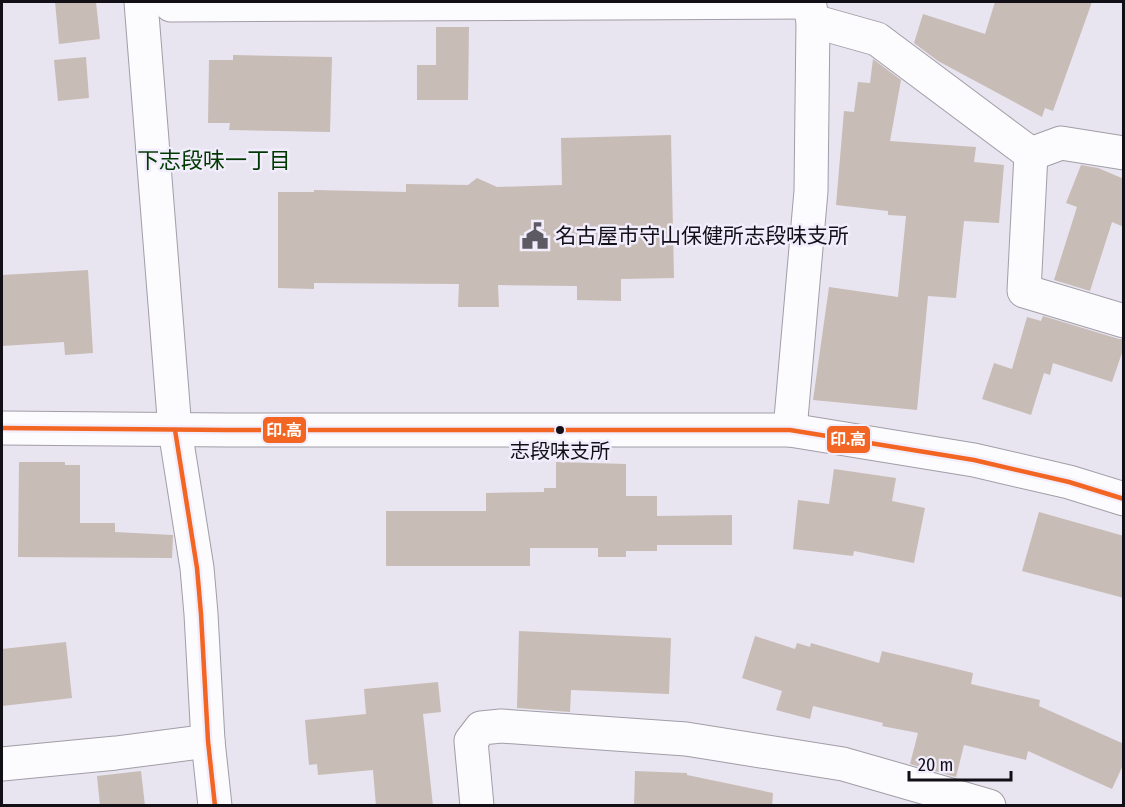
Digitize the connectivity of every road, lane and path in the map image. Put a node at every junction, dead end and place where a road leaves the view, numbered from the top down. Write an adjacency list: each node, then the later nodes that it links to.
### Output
1 (156, 3): 2 (street); 7 (street)
2 (810, 8): 4 (street); 8 (street)
3 (1124, 153): 4 (street)
4 (1031, 154): 5 (street)
5 (1124, 321)
6 (2, 428): 7 (street)
7 (175, 430): 8 (street); 10 (street)
8 (790, 430): 9 (street)
9 (1122, 494)
10 (208, 741): 11 (street); 12 (street)
11 (2, 764)
12 (215, 806)
13 (477, 806): 14 (street)
14 (989, 806)

